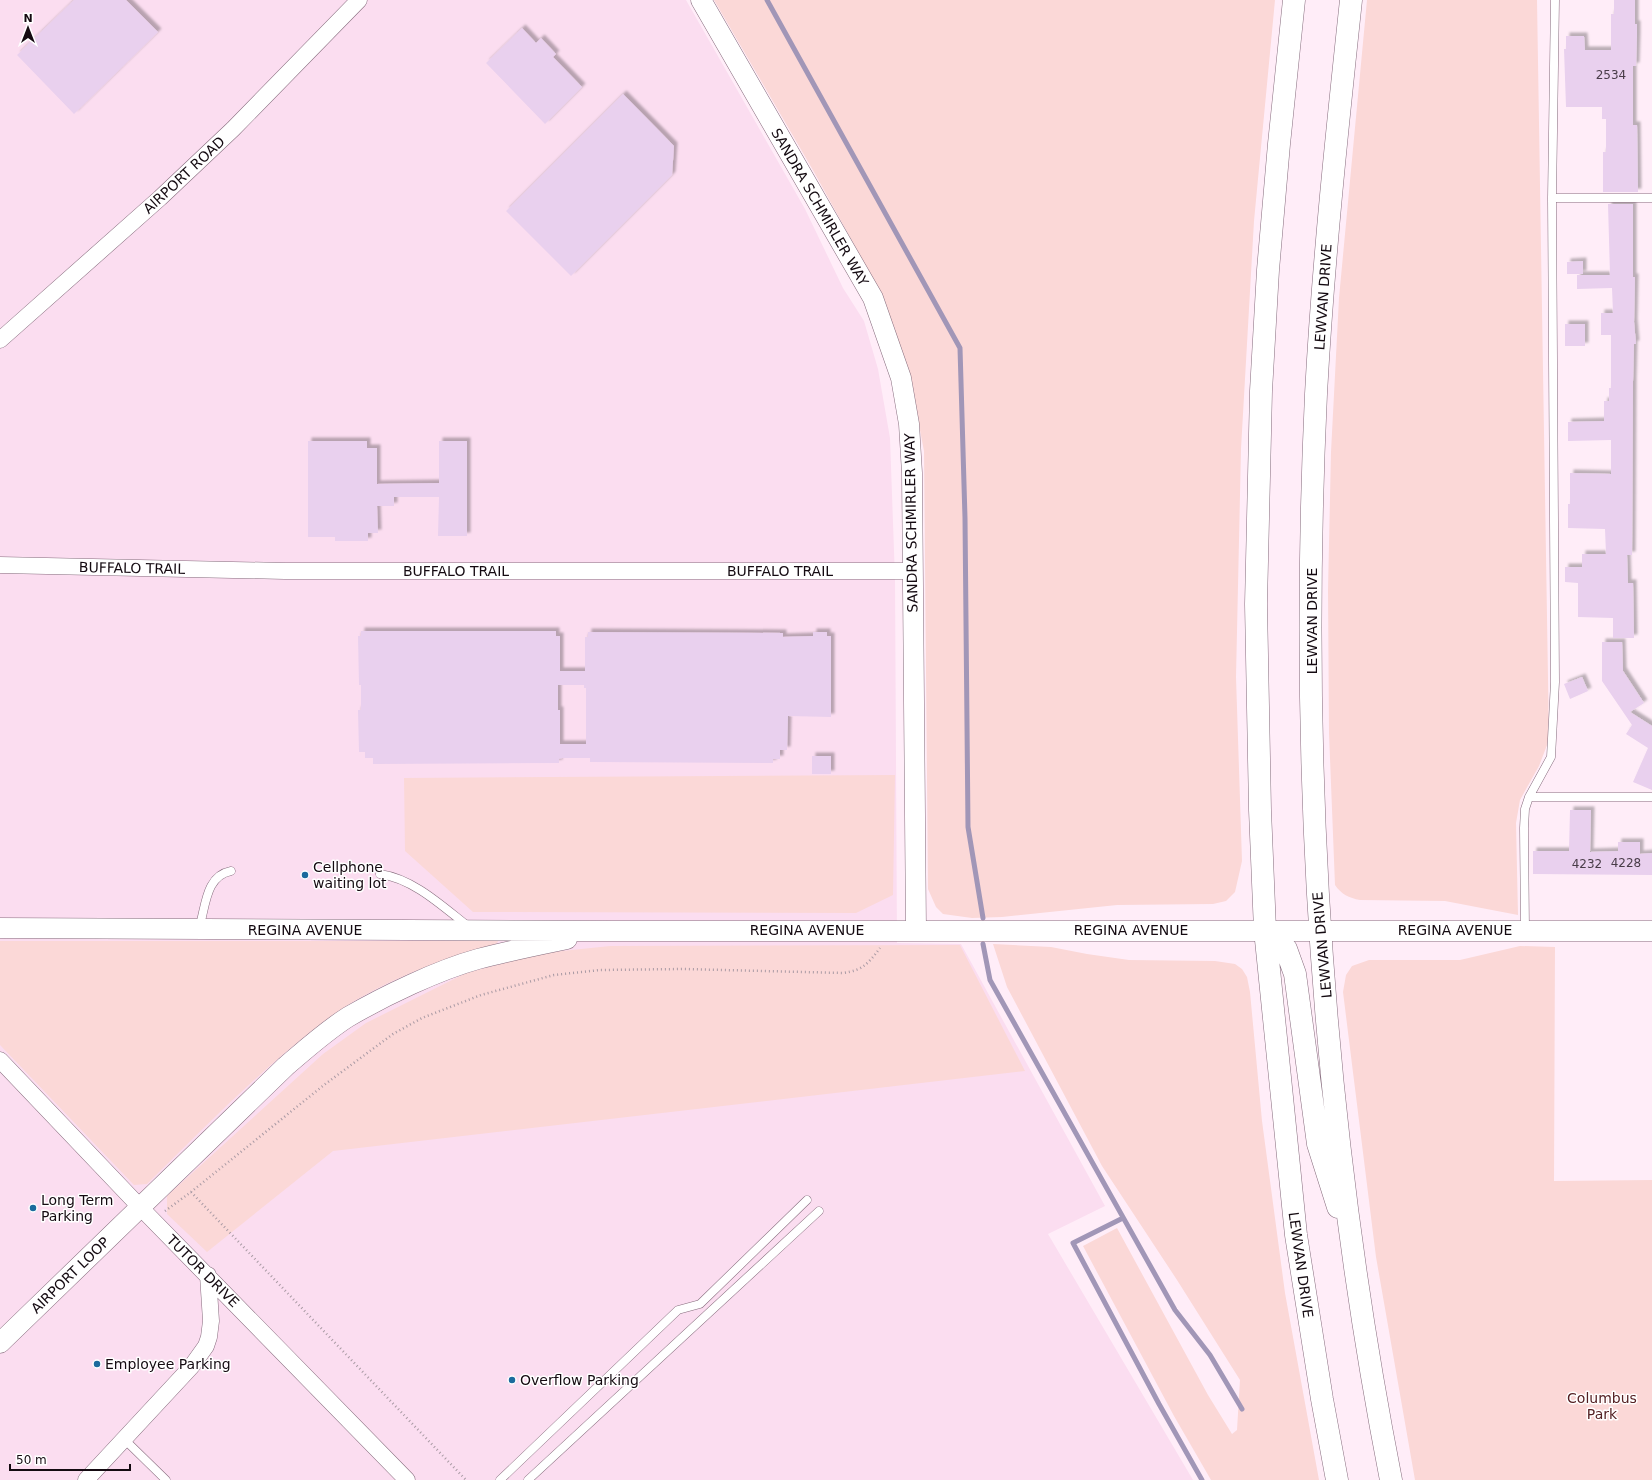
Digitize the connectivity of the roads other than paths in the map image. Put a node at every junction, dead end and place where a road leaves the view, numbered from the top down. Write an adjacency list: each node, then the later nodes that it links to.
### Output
1 (359, 0): 8 (street, AIRPORT ROAD)
2 (701, 0): 10 (street, SANDRA SCHMIRLER WAY)
3 (1294, 0): 19 (main road, LEWVAN DRIVE)
4 (1351, 0): 20 (main road, LEWVAN DRIVE)
5 (1554, 0): 6 (lane)
6 (1552, 198): 7 (lane); 11 (lane)
7 (1652, 198)
8 (2, 335)
9 (0, 565): 10 (street, BUFFALO TRAIL)
10 (913, 571): 18 (street, SANDRA SCHMIRLER WAY)
11 (1529, 796): 12 (lane); 21 (lane)
12 (1652, 798)
13 (231, 871): 16 (lane)
14 (380, 874): 17 (lane)
15 (0, 928): 16 (street, REGINA AVENUE)
16 (199, 929): 17 (street, REGINA AVENUE)
17 (473, 929): 22 (street, REGINA AVENUE)
18 (916, 930): 19 (street, REGINA AVENUE); 22 (street, REGINA AVENUE)
19 (1265, 930): 20 (street, REGINA AVENUE); 28 (main road, LEWVAN DRIVE); 37 (main road, LEWVAN DRIVE)
20 (1320, 930): 21 (street, REGINA AVENUE); 28 (main road, LEWVAN DRIVE)
21 (1526, 930): 23 (street, REGINA AVENUE)
22 (611, 931): 27 (street, REGINA AVENUE)
23 (1652, 931)
24 (0, 1060): 27 (street, TUTOR DRIVE)
25 (807, 1200): 35 (lane)
26 (819, 1211): 36 (lane)
27 (146, 1213): 29 (street, TUTOR DRIVE); 30 (street, AIRPORT LOOP)
28 (1351, 1242): 38 (main road, LEWVAN DRIVE)
29 (208, 1275): 31 (street); 34 (street, TUTOR DRIVE)
30 (0, 1343)
31 (124, 1439): 32 (lane); 33 (street)
32 (162, 1478)
33 (86, 1480)
34 (408, 1480)
35 (500, 1480)
36 (528, 1480)
37 (1337, 1480)
38 (1391, 1480)

